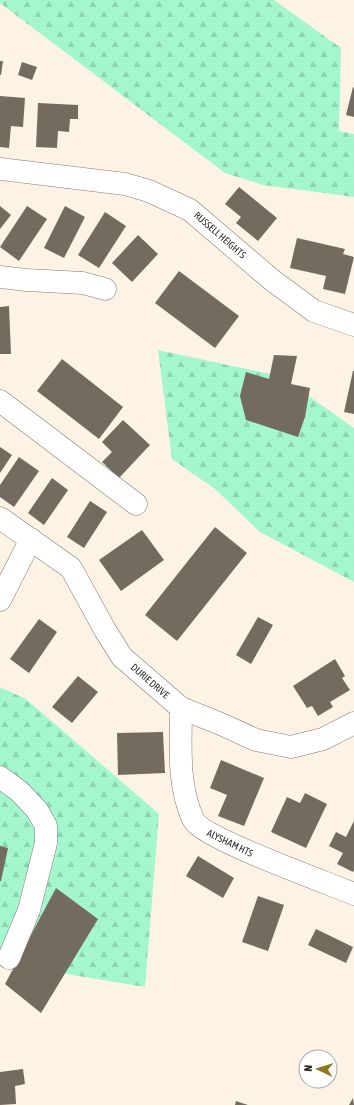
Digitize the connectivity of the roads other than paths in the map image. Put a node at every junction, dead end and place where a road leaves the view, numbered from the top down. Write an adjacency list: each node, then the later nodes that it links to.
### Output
1 (0, 169): 4 (street, RUSSELL HEIGHTS)
2 (0, 277): 3 (street)
3 (105, 289)
4 (354, 325)
5 (0, 402): 6 (street)
6 (136, 504)
7 (0, 518): 8 (street, DURIE DRIVE)
8 (31, 539): 9 (street); 10 (street, DURIE DRIVE)
9 (0, 600)
10 (181, 708): 11 (street, DURIE DRIVE); 13 (street, ALYSHAM HTS)
11 (354, 723)
12 (0, 777): 14 (street)
13 (354, 894)
14 (9, 958)

